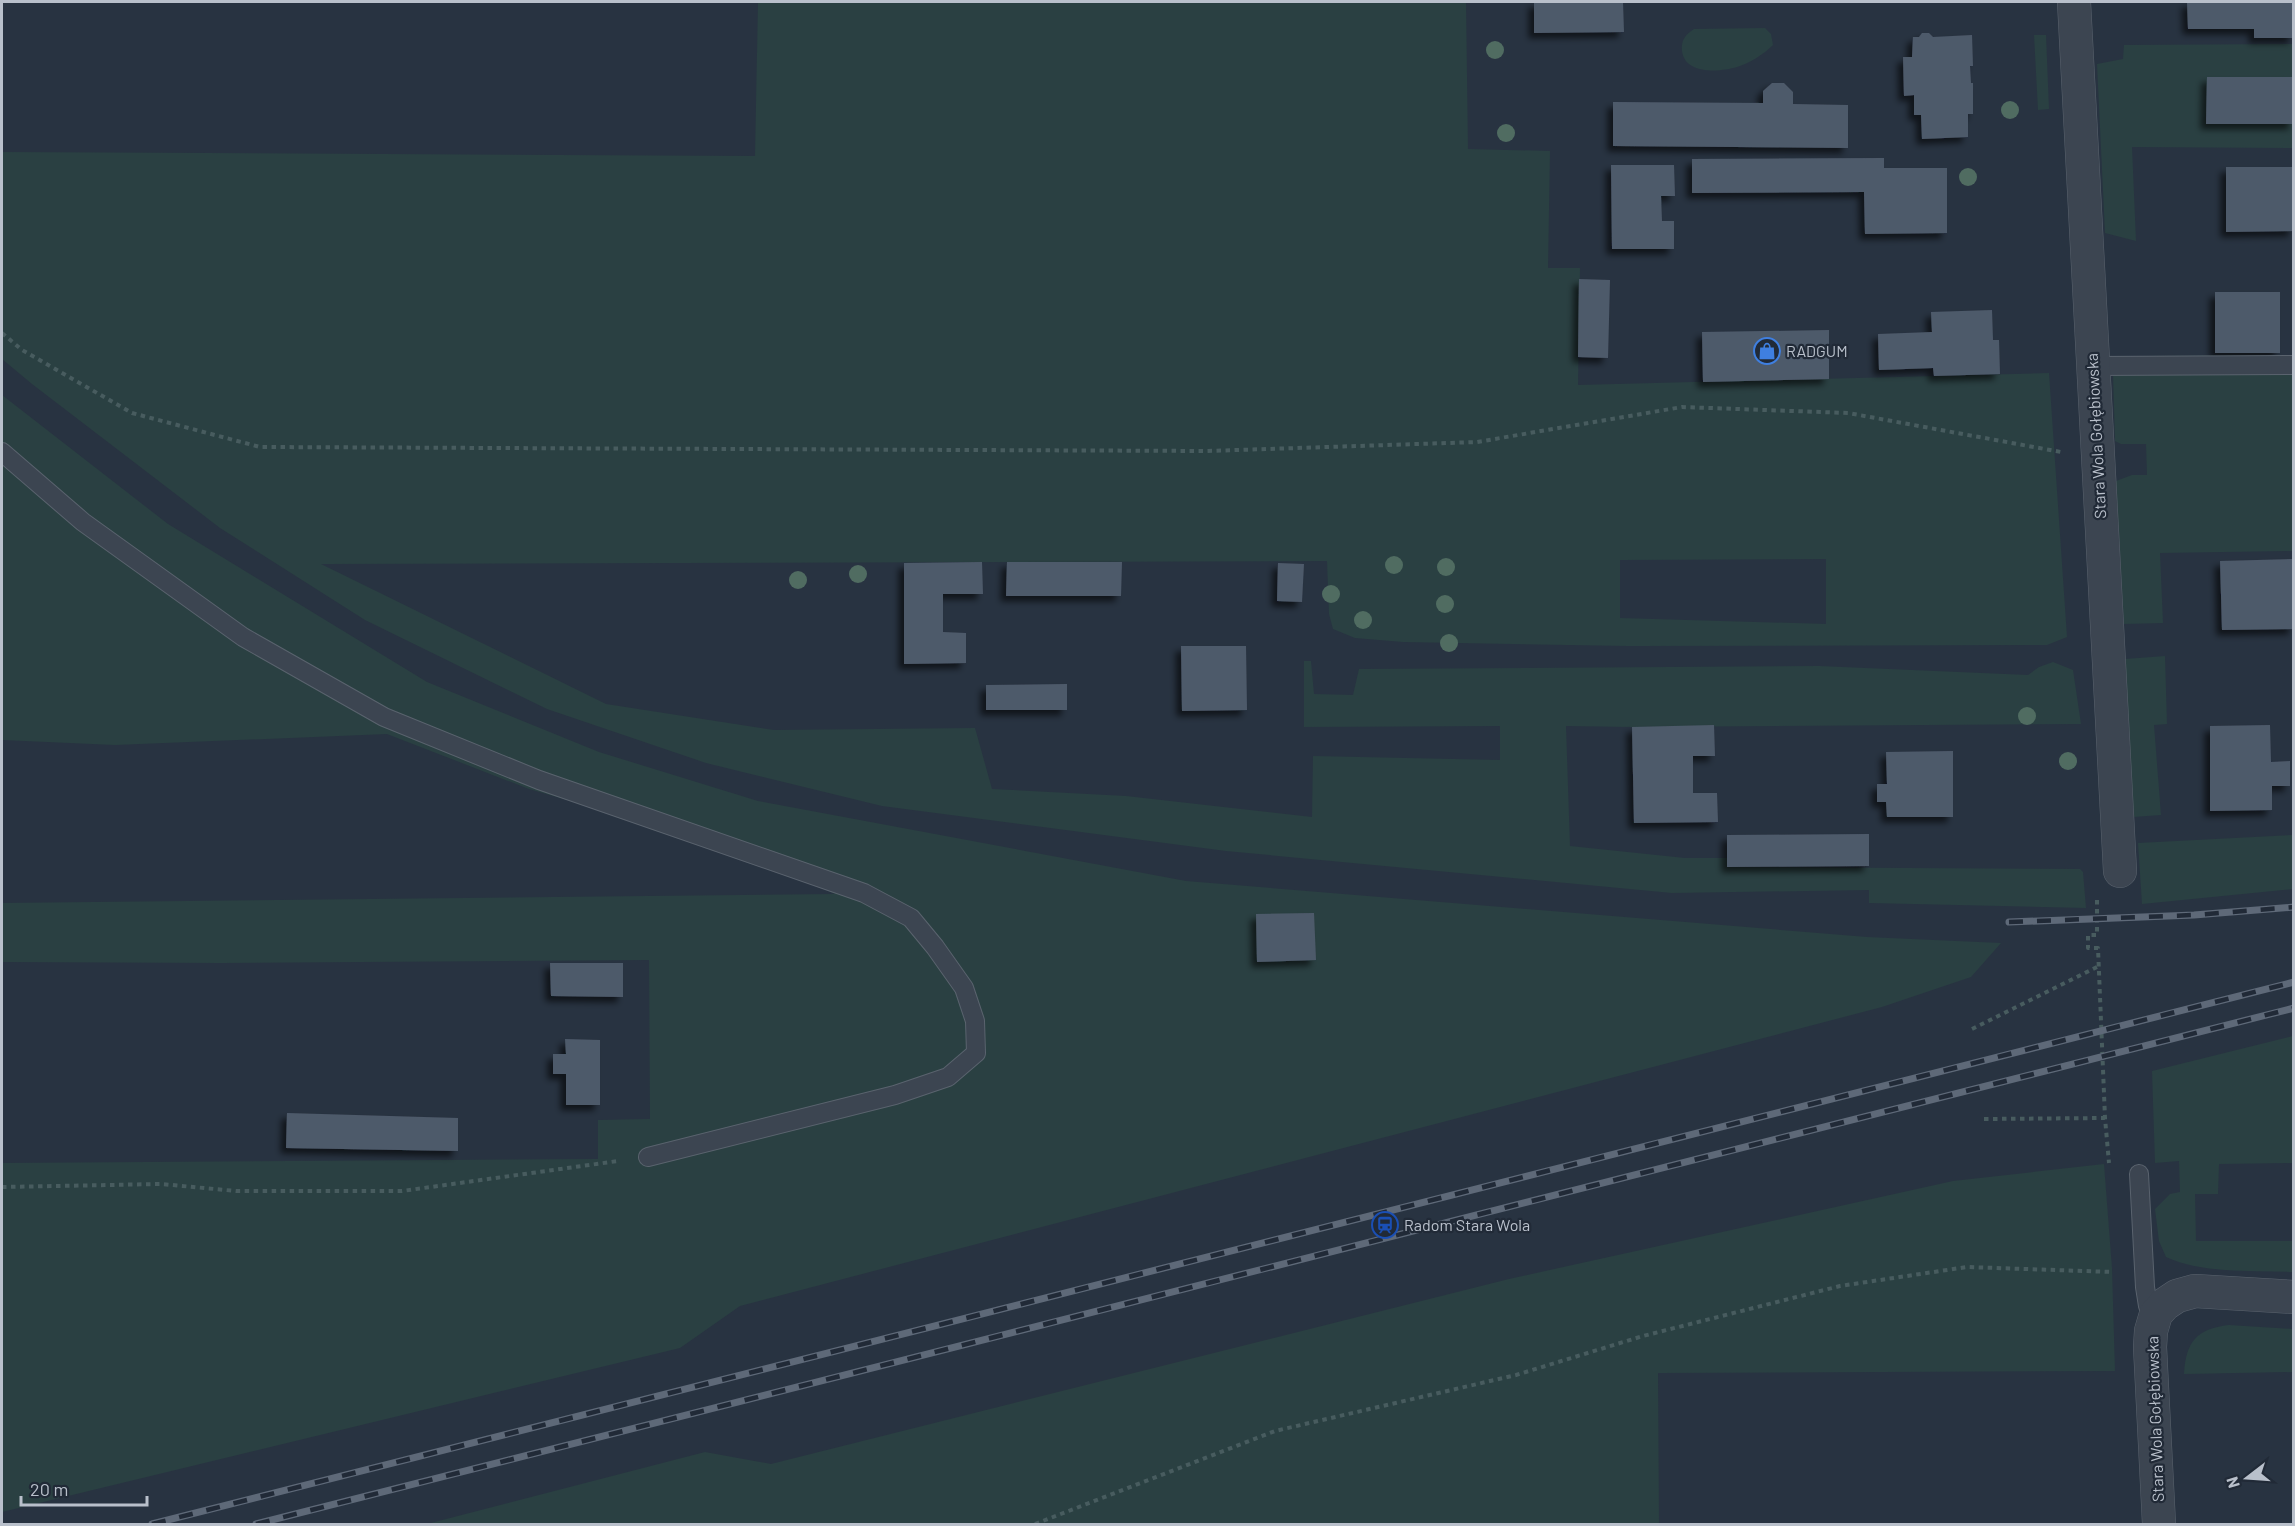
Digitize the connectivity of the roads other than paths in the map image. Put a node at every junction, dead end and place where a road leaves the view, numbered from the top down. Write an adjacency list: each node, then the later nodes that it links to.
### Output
1 (2074, 2): 3 (street, Stara Wola Gołębiowska)
2 (2294, 365): 3 (lane)
3 (2092, 366): 5 (street, Stara Wola Gołębiowska)
4 (2, 452): 6 (lane)
5 (2120, 871)
6 (648, 1157)
7 (2139, 1174): 9 (lane, Stara Wola Gołębiowska)
8 (2294, 1297): 9 (street, Stara Wola Gołębiowska)
9 (2156, 1314): 10 (street, Stara Wola Gołębiowska)
10 (2159, 1524)

